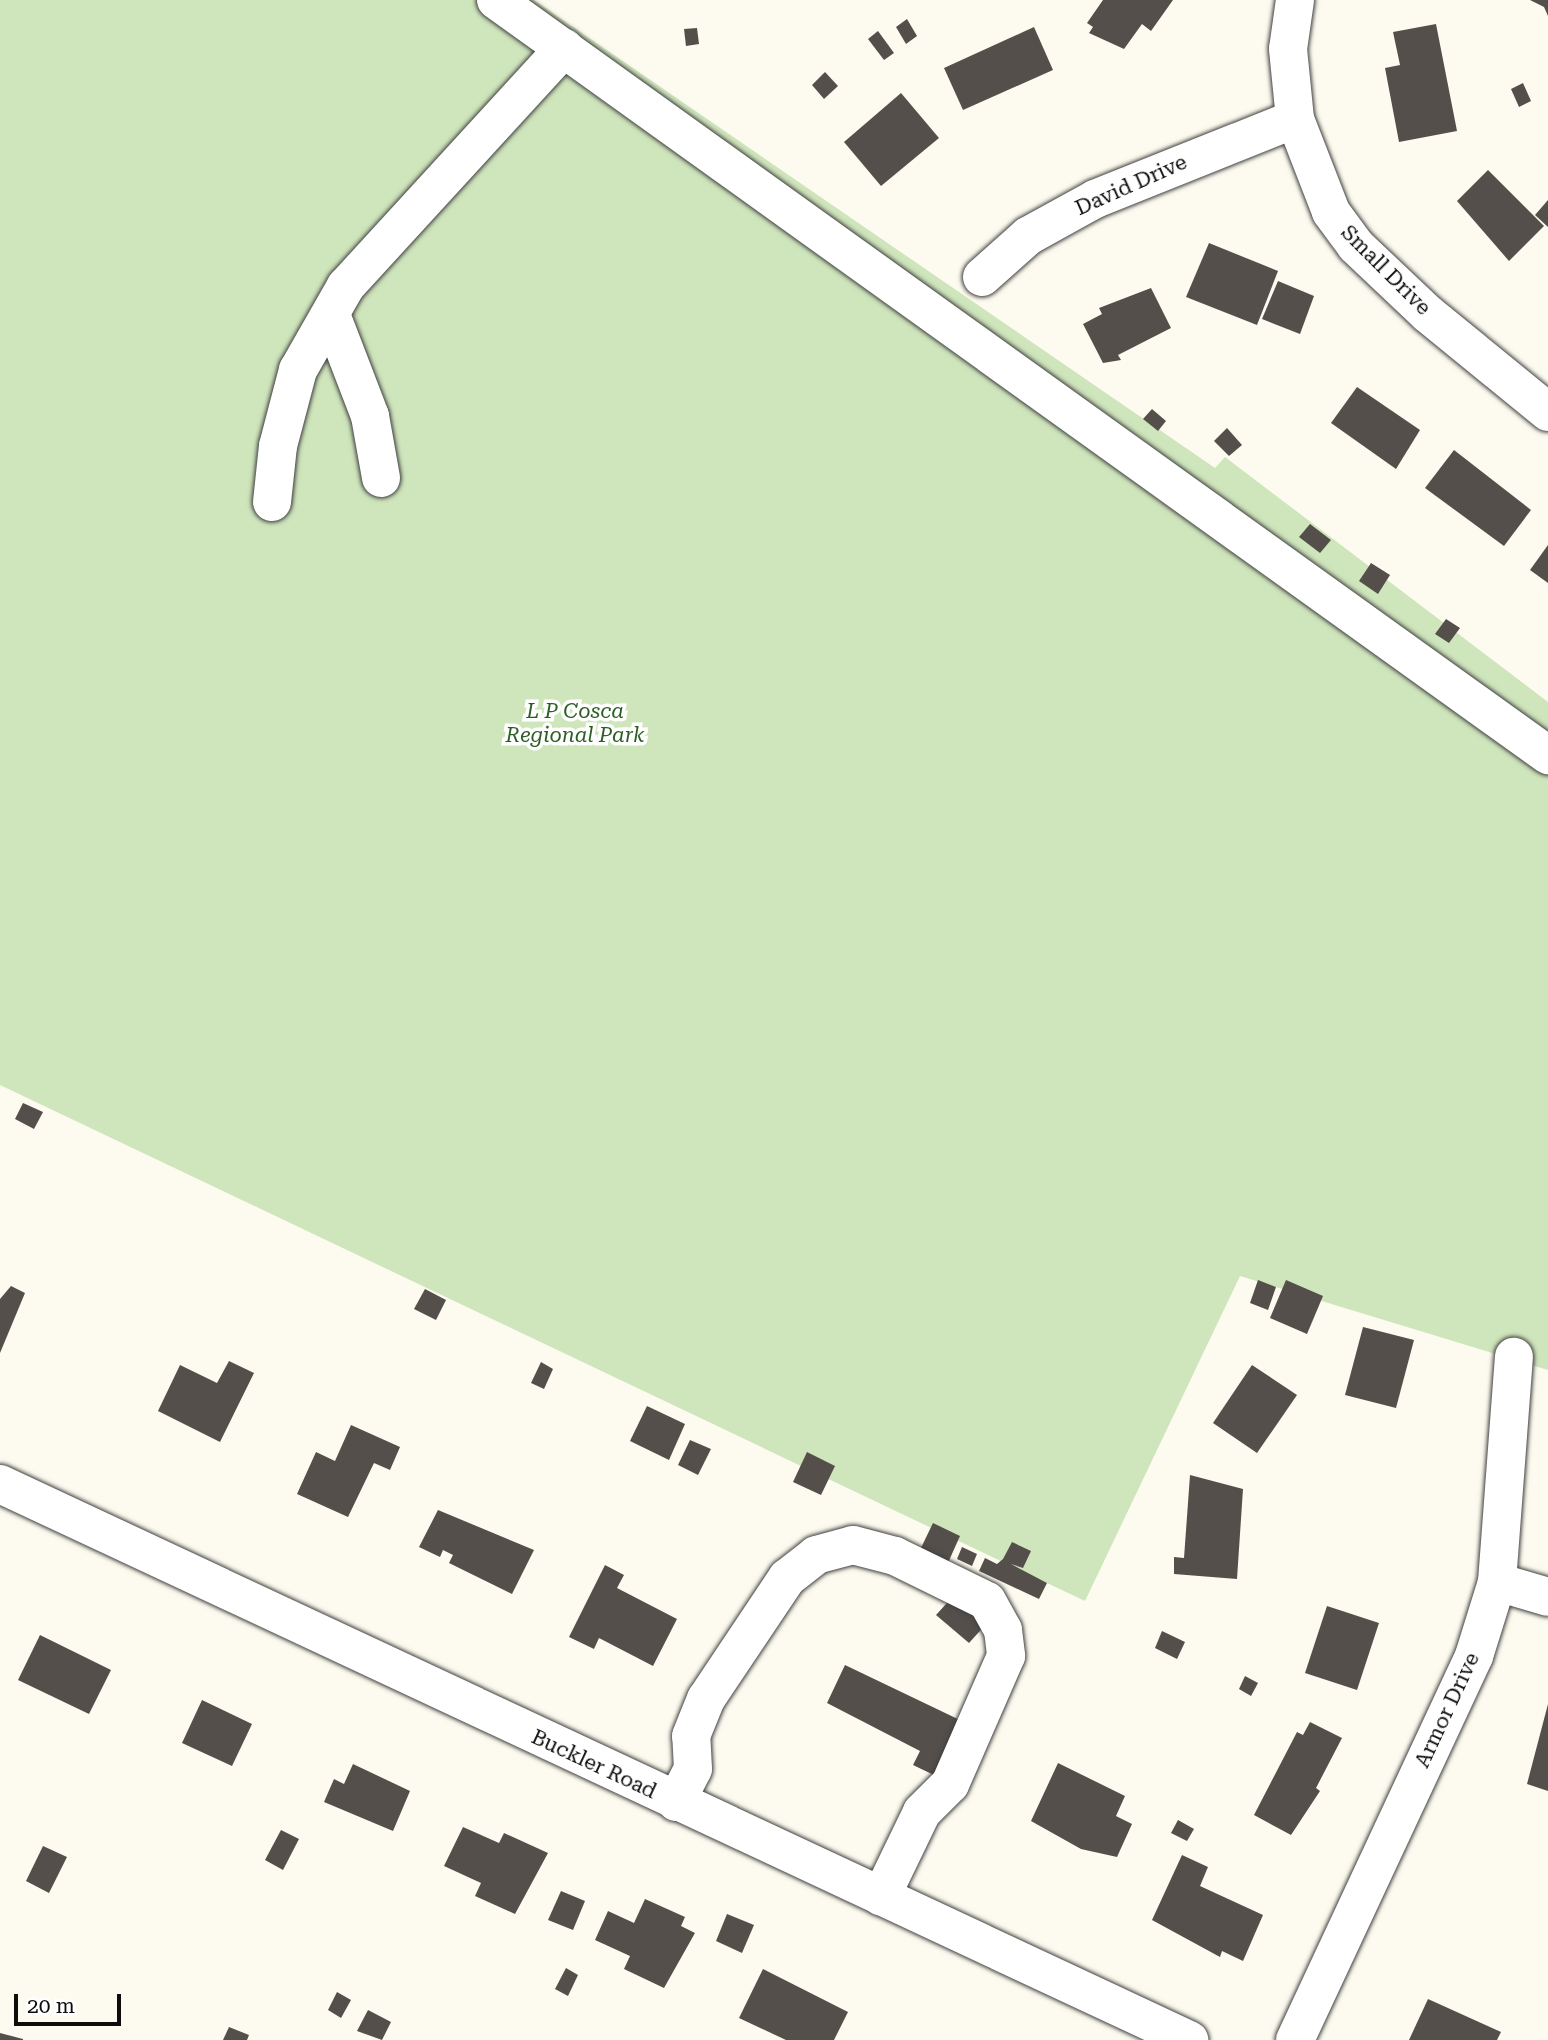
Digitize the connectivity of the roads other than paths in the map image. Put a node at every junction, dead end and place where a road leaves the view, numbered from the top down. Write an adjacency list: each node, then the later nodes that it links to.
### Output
1 (496, 0): 3 (street)
2 (1295, 0): 4 (street, Small Drive)
3 (564, 48): 6 (street); 10 (street)
4 (1295, 119): 5 (street, David Drive); 7 (street, Small Drive)
5 (982, 276)
6 (332, 317): 8 (street); 9 (street)
7 (1548, 411)
8 (382, 478)
9 (272, 502)
10 (1548, 755)
11 (1514, 1357): 13 (street, Armor Drive)
12 (0, 1484): 15 (street, Buckler Road)
13 (1497, 1582): 14 (street); 18 (street, Armor Drive)
14 (1548, 1597)
15 (676, 1802): 16 (street, Buckler Road); 16 (street)
16 (881, 1897): 17 (street, Buckler Road)
17 (1189, 2040)
18 (1296, 2040)

